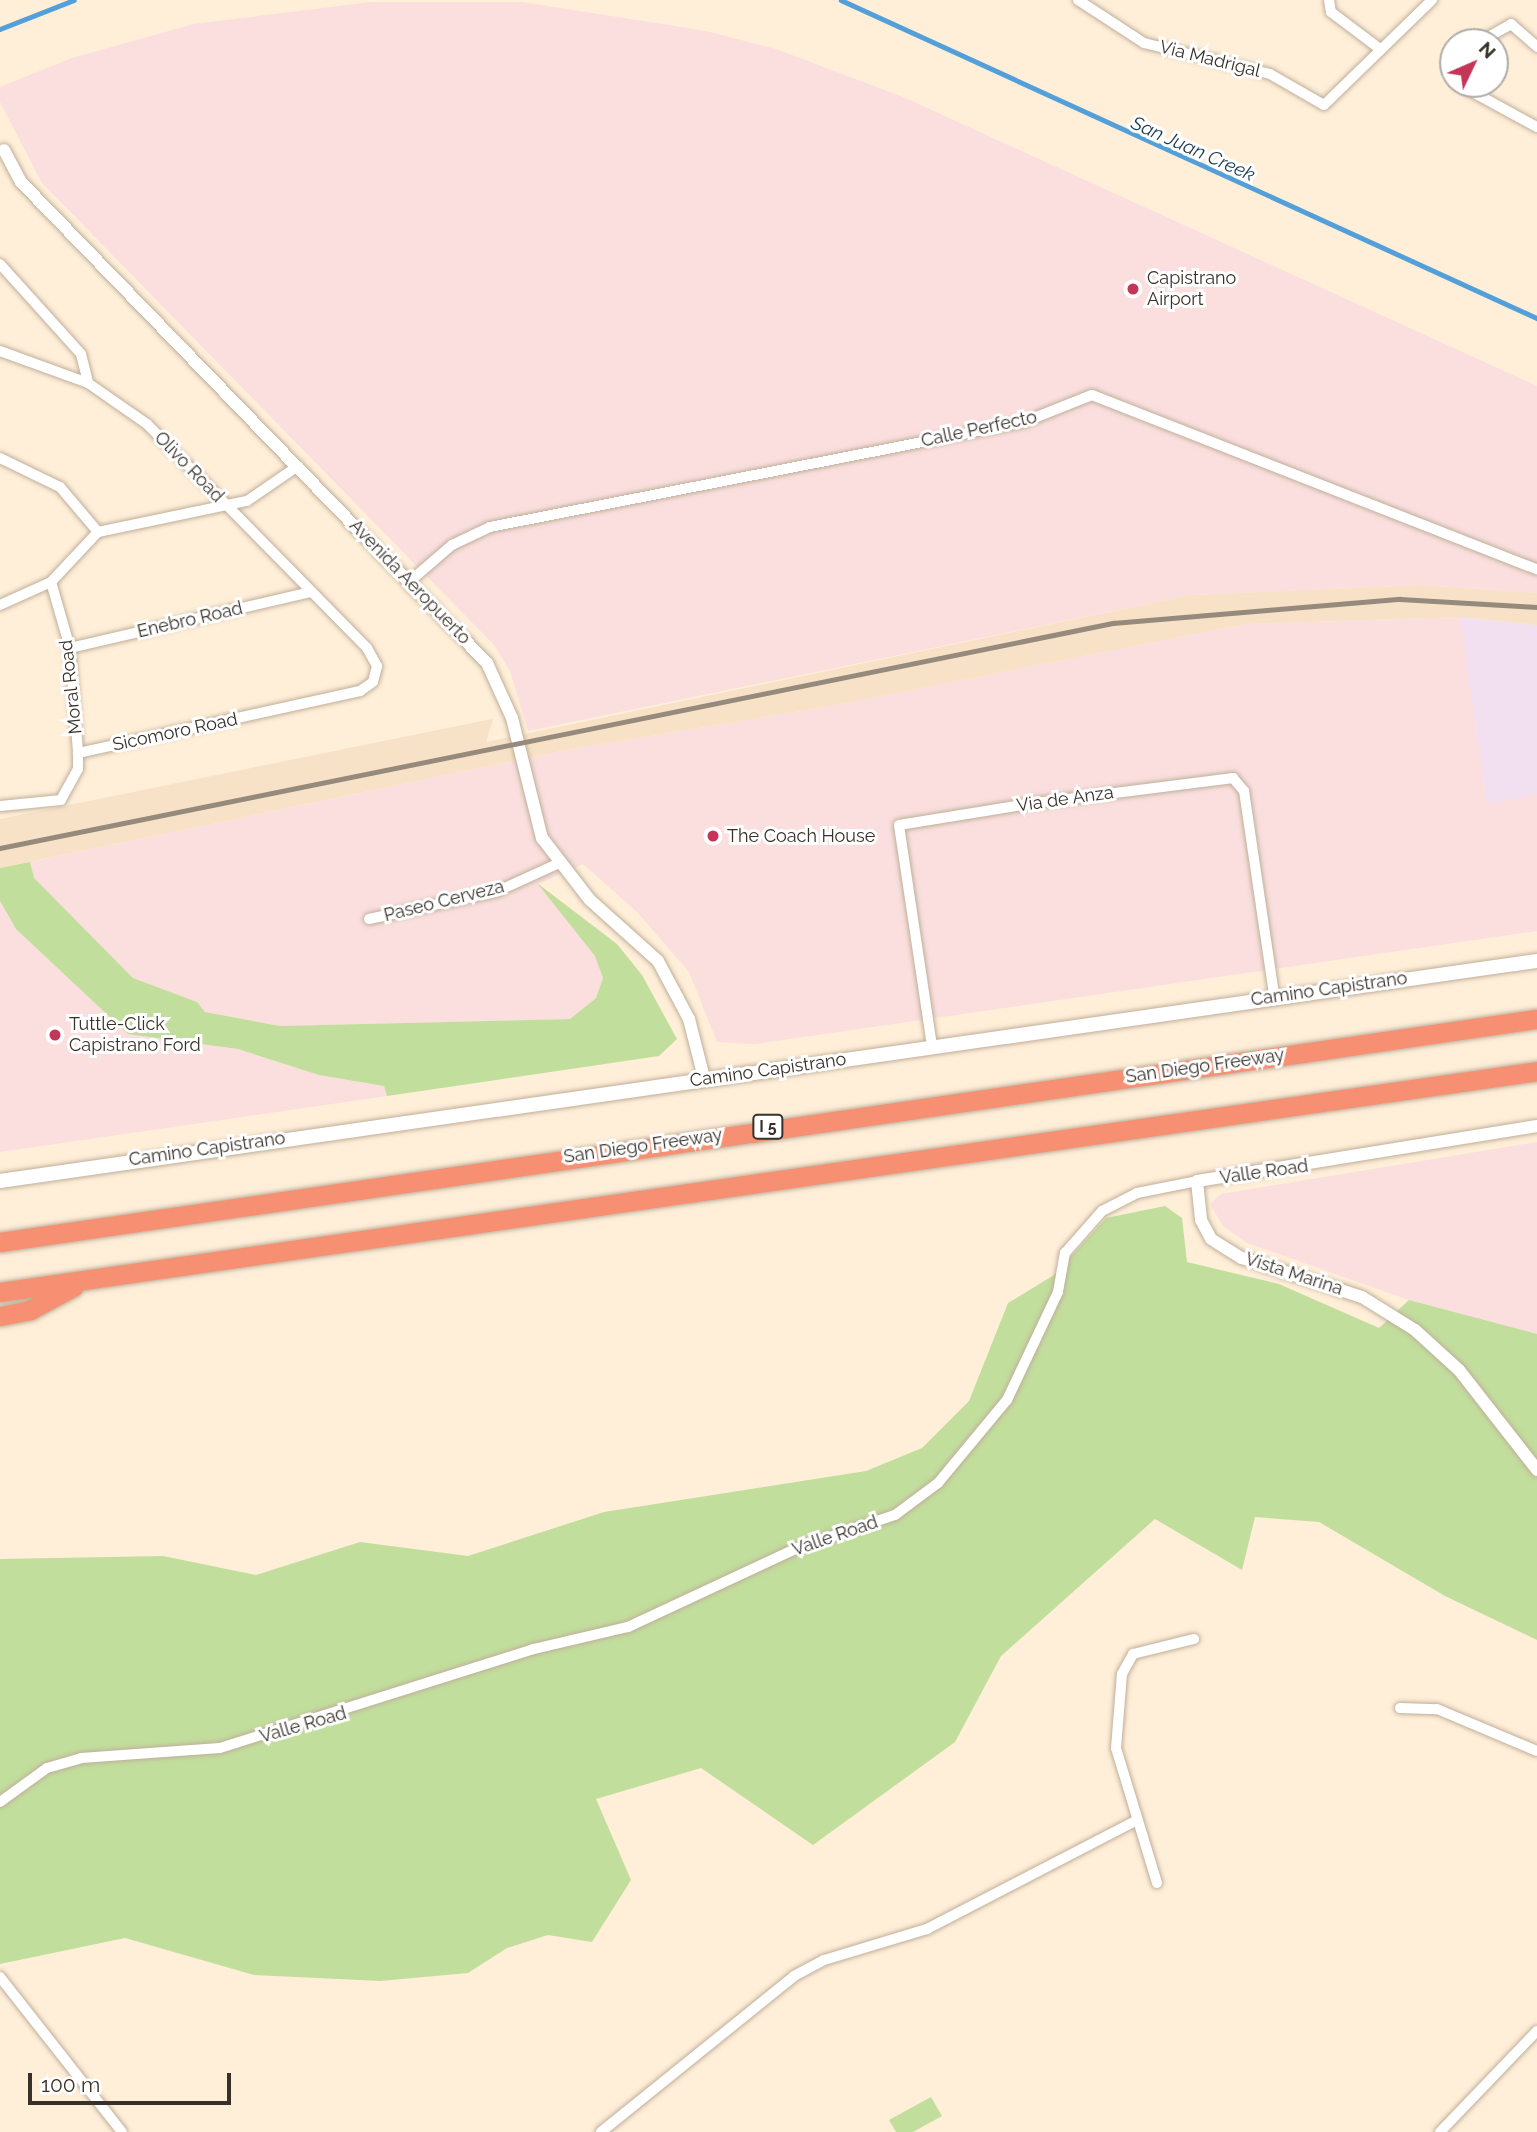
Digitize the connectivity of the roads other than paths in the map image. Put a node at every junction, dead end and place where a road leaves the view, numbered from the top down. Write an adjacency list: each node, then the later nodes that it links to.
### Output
1 (1078, 0): 4 (street, Via Madrigal)
2 (1329, 0): 7 (street)
3 (1432, 0): 7 (street, Via Madrigal)
4 (1093, 3): 7 (street, Via Madrigal)
5 (1504, 28): 6 (street)
6 (1537, 47)
7 (1380, 49)
8 (1484, 98): 9 (street)
9 (1537, 127)
10 (4, 150): 15 (street, Avenida Aeropuerto)
11 (0, 264): 13 (street)
12 (0, 351): 13 (street, Olivo Road)
13 (88, 383): 16 (street, Olivo Road)
14 (0, 458): 17 (street)
15 (298, 466): 16 (street); 20 (street, Avenida Aeropuerto)
16 (226, 506): 17 (street); 21 (street, Olivo Road)
17 (98, 531): 19 (street)
18 (1537, 569): 20 (street, Calle Perfecto)
19 (51, 582): 22 (street); 23 (street, Moral Road)
20 (410, 582): 27 (street, Avenida Aeropuerto)
21 (310, 592): 23 (street, Enebro Road); 24 (street, Olivo Road)
22 (0, 605)
23 (70, 648): 25 (street, Moral Road)
24 (376, 675): 25 (street, Sicomoro Road)
25 (78, 753): 26 (street)
26 (0, 806)
27 (557, 864): 28 (street, Paseo Cerveza); 34 (street, Avenida Aeropuerto)
28 (369, 919)
29 (1537, 961): 30 (main road, Camino Capistrano)
30 (1275, 995): 32 (main road, Camino Capistrano); 32 (street, Via de Anza)
31 (1537, 1019): 38 (highway, San Diego Freeway / I 5)
32 (932, 1046): 34 (main road, Camino Capistrano)
33 (1537, 1071): 39 (highway)
34 (704, 1078): 36 (main road, Camino Capistrano)
35 (1537, 1126): 37 (street, Valle Road)
36 (0, 1181)
37 (1198, 1181): 42 (street, Vista Marina); 46 (street, Valle Road)
38 (0, 1242)
39 (83, 1281): 40 (highway); 41 (highway)
40 (0, 1292)
41 (0, 1316)
42 (1537, 1470)
43 (1194, 1639): 47 (street)
44 (1400, 1708): 45 (street)
45 (1537, 1751)
46 (0, 1802)
47 (1137, 1820): 48 (street); 52 (street)
48 (1157, 1883)
49 (0, 1977): 51 (street)
50 (1537, 2031): 53 (street)
51 (122, 2132)
52 (601, 2132)
53 (1440, 2132)

